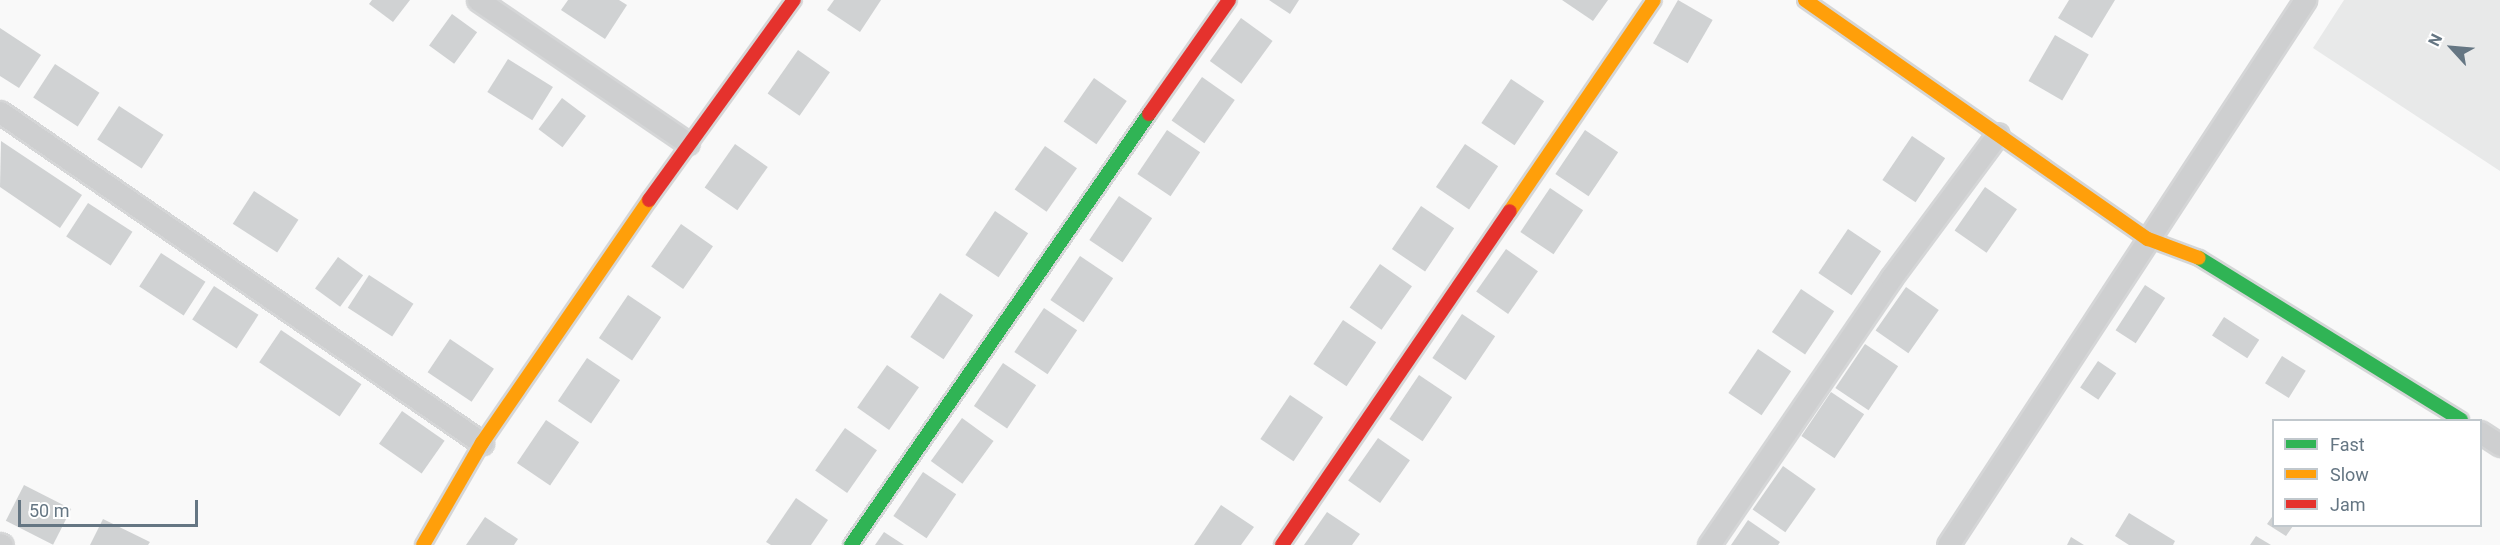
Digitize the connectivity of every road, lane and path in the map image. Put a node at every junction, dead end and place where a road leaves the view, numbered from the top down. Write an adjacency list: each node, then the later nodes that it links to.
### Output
1 (478, 0): 9 (street)
2 (794, 0): 9 (street)
3 (1229, 0): 16 (street)
4 (1654, 0): 17 (street)
5 (1805, 0): 8 (street)
6 (2306, 0): 10 (street)
7 (0, 112): 13 (street)
8 (1998, 134): 10 (street); 18 (street)
9 (688, 143): 13 (street)
10 (2148, 239): 11 (street); 19 (street)
11 (2459, 419)
12 (2482, 433): 14 (street)
13 (482, 443): 15 (street)
14 (2500, 445)
15 (423, 545)
16 (851, 545)
17 (1282, 545)
18 (1709, 545)
19 (1948, 545)

